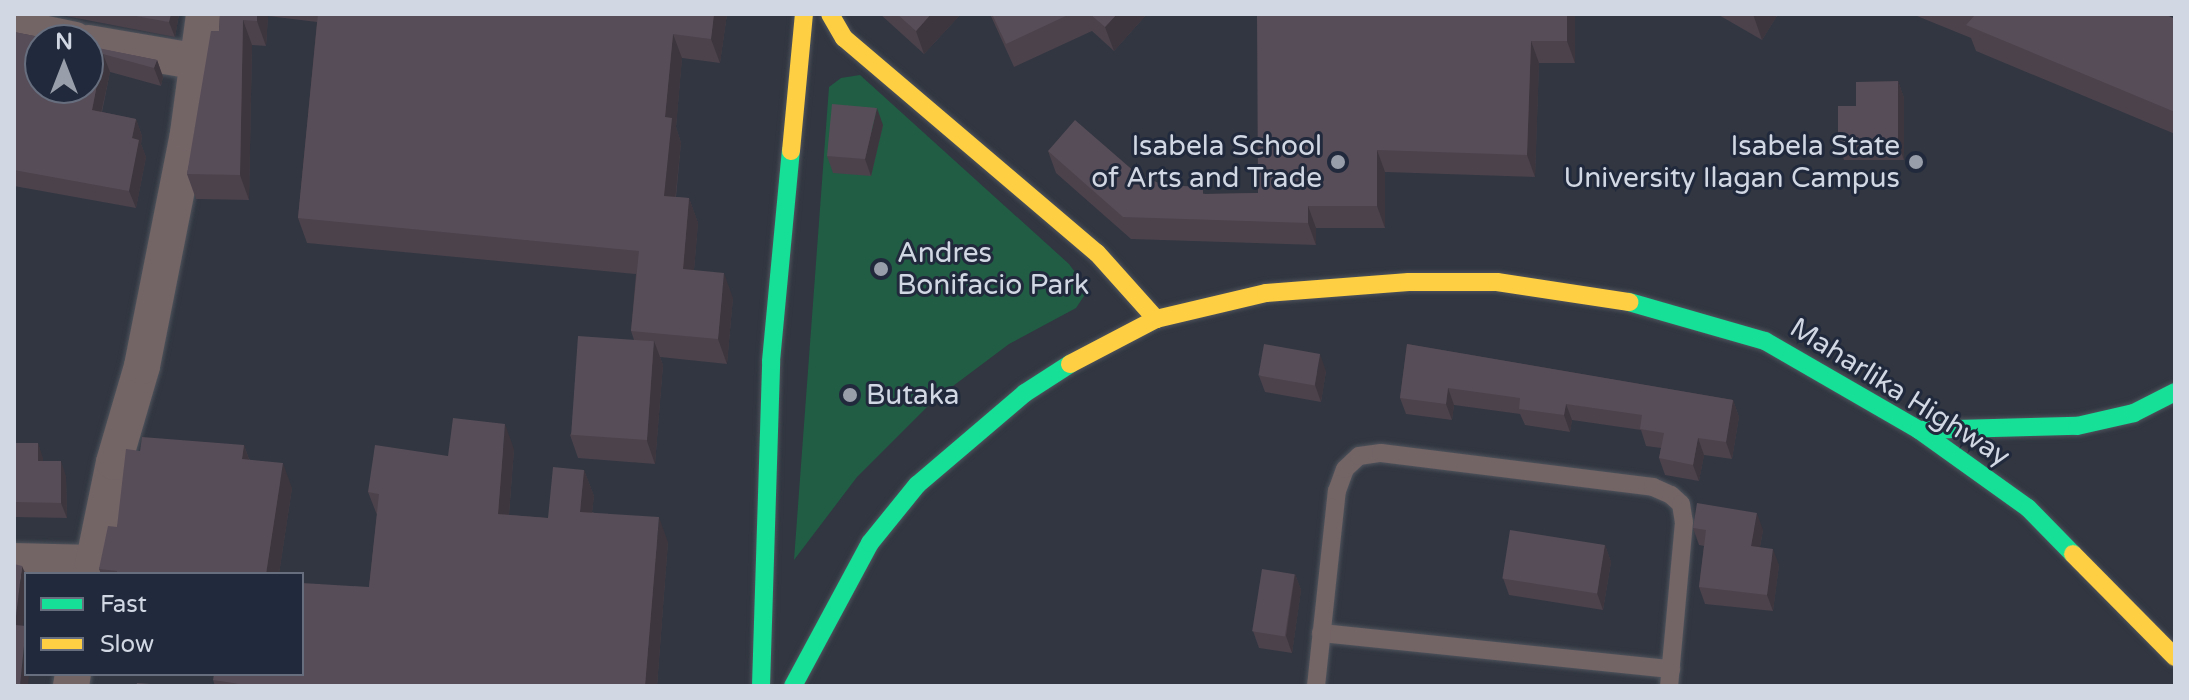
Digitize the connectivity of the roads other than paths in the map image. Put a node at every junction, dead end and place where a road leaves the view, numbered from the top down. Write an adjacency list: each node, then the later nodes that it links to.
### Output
1 (204, 14): 5 (street)
2 (804, 14): 14 (main road)
3 (830, 14): 6 (main road)
4 (104, 46): 5 (street)
5 (199, 62): 10 (street)
6 (1156, 319): 8 (main road, Maharlika Highway); 15 (main road, Maharlika Highway)
7 (2175, 392): 8 (main road)
8 (1919, 430): 12 (main road, Maharlika Highway)
9 (14, 561): 10 (street)
10 (92, 569)
11 (1321, 633): 13 (lane); 13 (lane); 16 (lane)
12 (2175, 657)
13 (1670, 677)
14 (761, 686)
15 (793, 686)
16 (1316, 686)

